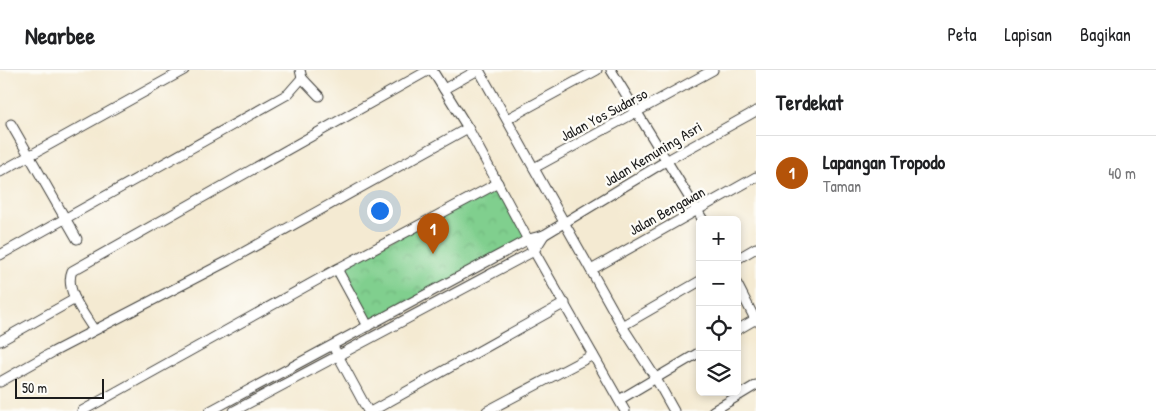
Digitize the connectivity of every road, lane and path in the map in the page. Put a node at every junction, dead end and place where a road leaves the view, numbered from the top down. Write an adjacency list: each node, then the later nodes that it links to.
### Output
1 (184, 70): 15 (street)
2 (430, 70): 8 (street); 36 (street)
3 (478, 70): 8 (street); 12 (street)
4 (597, 70): 12 (street)
5 (611, 70): 11 (street)
6 (713, 70): 11 (street, Jalan Yos Sudarso)
7 (301, 74): 9 (street); 23 (street)
8 (444, 89): 14 (street)
9 (318, 96)
10 (756, 110): 16 (street, Jalan Kemuning Asri)
11 (636, 113): 16 (street); 17 (street, Jalan Yos Sudarso)
12 (507, 119): 17 (street)
13 (11, 124): 15 (street)
14 (468, 128): 20 (street); 42 (street)
15 (28, 156): 18 (street); 23 (street)
16 (666, 161): 21 (street); 24 (street, Jalan Kemuning Asri)
17 (534, 168): 24 (street)
18 (0, 172)
19 (756, 177): 21 (street, Jalan Bengawan)
20 (498, 183): 27 (street); 32 (street)
21 (697, 210): 22 (street); 33 (street, Jalan Bengawan)
22 (701, 216)
23 (65, 219): 26 (street); 30 (street)
24 (565, 223): 25 (street, Jalan Kemuning Asri); 33 (street)
25 (544, 236): 27 (street); 29 (street)
26 (77, 239)
27 (529, 239): 29 (street); 39 (street)
28 (756, 248): 31 (street)
29 (534, 251): 37 (street); 46 (street)
30 (0, 255)
31 (741, 257)
32 (336, 269): 39 (street); 52 (street)
33 (591, 270): 40 (street)
34 (696, 283): 40 (street)
35 (741, 292): 38 (street)
36 (75, 299): 42 (street); 43 (street)
37 (565, 303): 47 (street); 55 (street)
38 (756, 320): 41 (street)
39 (368, 326): 44 (street)
40 (622, 326): 48 (street)
41 (741, 328)
42 (94, 330): 49 (street)
43 (0, 341)
44 (332, 345): 46 (street); 53 (street)
45 (696, 354): 48 (street)
46 (338, 355): 54 (street); 55 (street)
47 (593, 355): 51 (street); 56 (street)
48 (655, 377): 51 (street); 57 (street)
49 (0, 382)
50 (756, 385): 58 (street)
51 (621, 407)
52 (82, 411)
53 (210, 411)
54 (234, 411)
55 (370, 411)
56 (487, 411)
57 (674, 411)
58 (712, 411)

